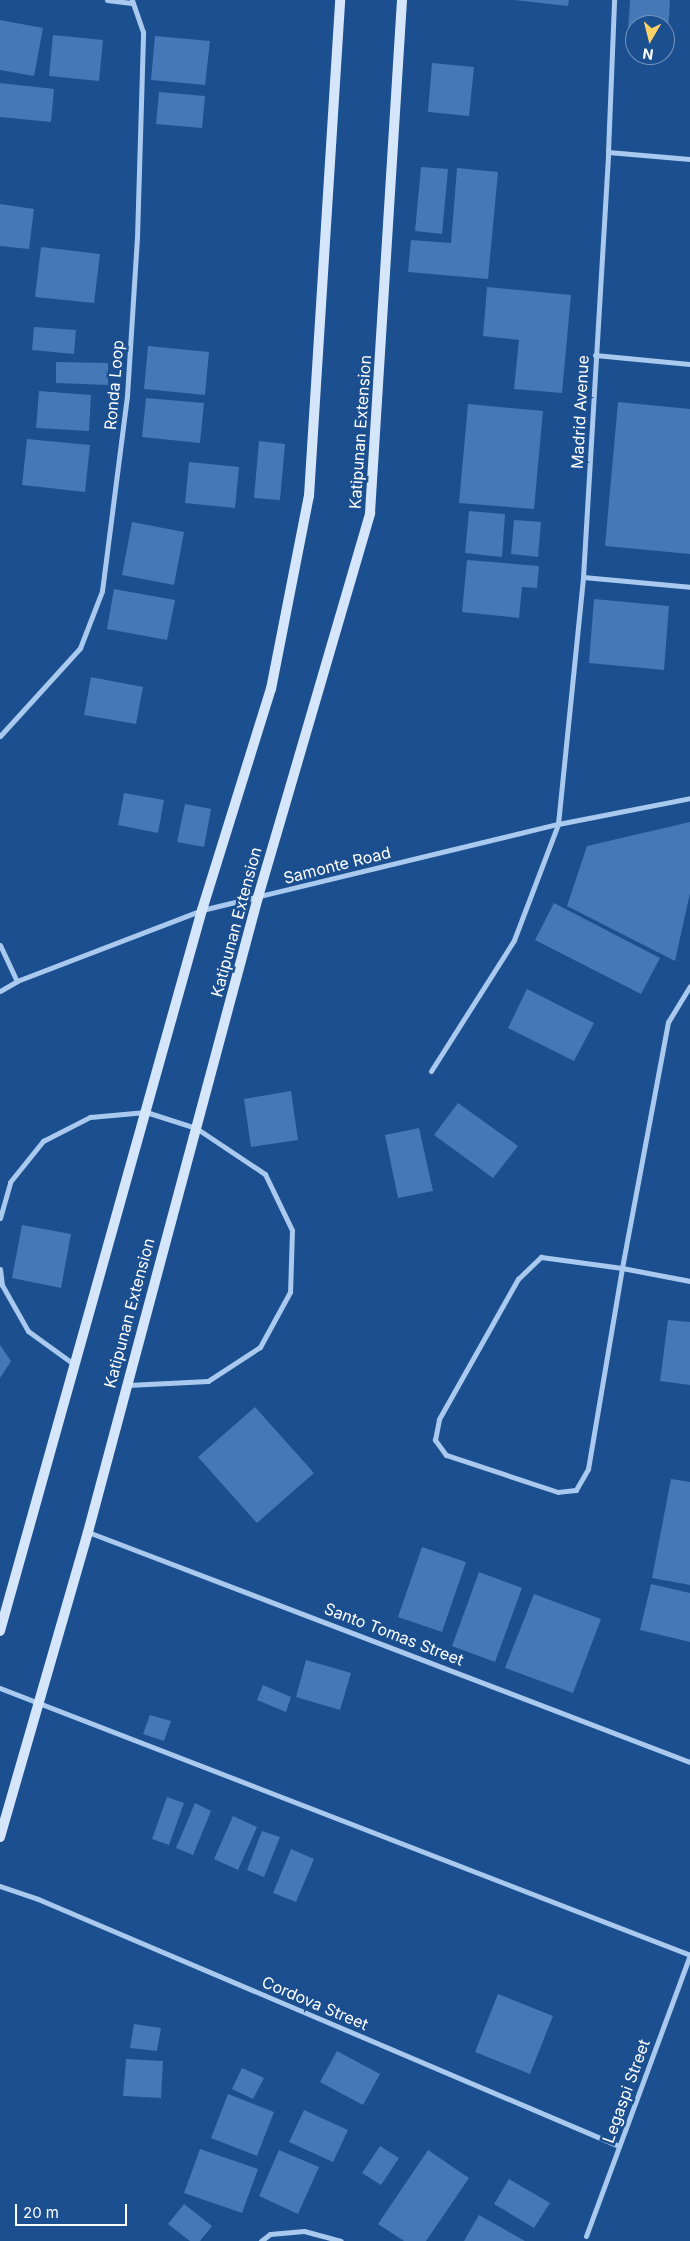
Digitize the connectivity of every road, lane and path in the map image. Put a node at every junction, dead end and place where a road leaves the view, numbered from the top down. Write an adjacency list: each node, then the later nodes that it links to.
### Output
1 (107, 0): 5 (street)
2 (340, 0): 16 (main road, Katipunan Extension)
3 (402, 0): 15 (main road, Katipunan Extension)
4 (614, 0): 6 (street, Madrid Avenue)
5 (132, 2): 12 (street, Ronda Loop)
6 (608, 152): 7 (street); 8 (street, Madrid Avenue)
7 (690, 159)
8 (595, 355): 9 (street); 10 (street, Madrid Avenue)
9 (690, 364)
10 (583, 577): 11 (street); 14 (street, Madrid Avenue)
11 (690, 587)
12 (0, 736)
13 (690, 798): 14 (street, Samonte Road)
14 (558, 824): 15 (street, Samonte Road); 21 (street, Madrid Avenue)
15 (258, 898): 16 (street, Samonte Road); 23 (main road, Katipunan Extension)
16 (202, 910): 18 (street, Samonte Road); 22 (main road, Katipunan Extension)
17 (0, 945): 18 (street)
18 (16, 980): 20 (street, Samonte Road)
19 (690, 986): 25 (street)
20 (0, 991)
21 (431, 1071)
22 (146, 1112): 23 (street); 24 (street); 28 (main road, Katipunan Extension)
23 (196, 1128): 29 (main road, Katipunan Extension); 29 (street)
24 (0, 1218)
25 (622, 1268): 25 (street); 27 (street)
26 (0, 1270): 28 (street)
27 (690, 1281)
28 (74, 1365): 31 (main road, Katipunan Extension)
29 (125, 1385): 30 (main road, Katipunan Extension)
30 (88, 1532): 33 (main road, Katipunan Extension); 34 (street, Santo Tomas Street)
31 (0, 1632)
32 (0, 1688): 33 (street)
33 (40, 1704): 35 (main road, Katipunan Extension); 37 (street)
34 (690, 1762)
35 (0, 1837)
36 (0, 1886): 38 (street, Cordova Street)
37 (690, 1955): 38 (street, Legaspi Street)
38 (619, 2146): 39 (street, Legaspi Street)
39 (586, 2236)
40 (260, 2241): 41 (street)
41 (341, 2241)

